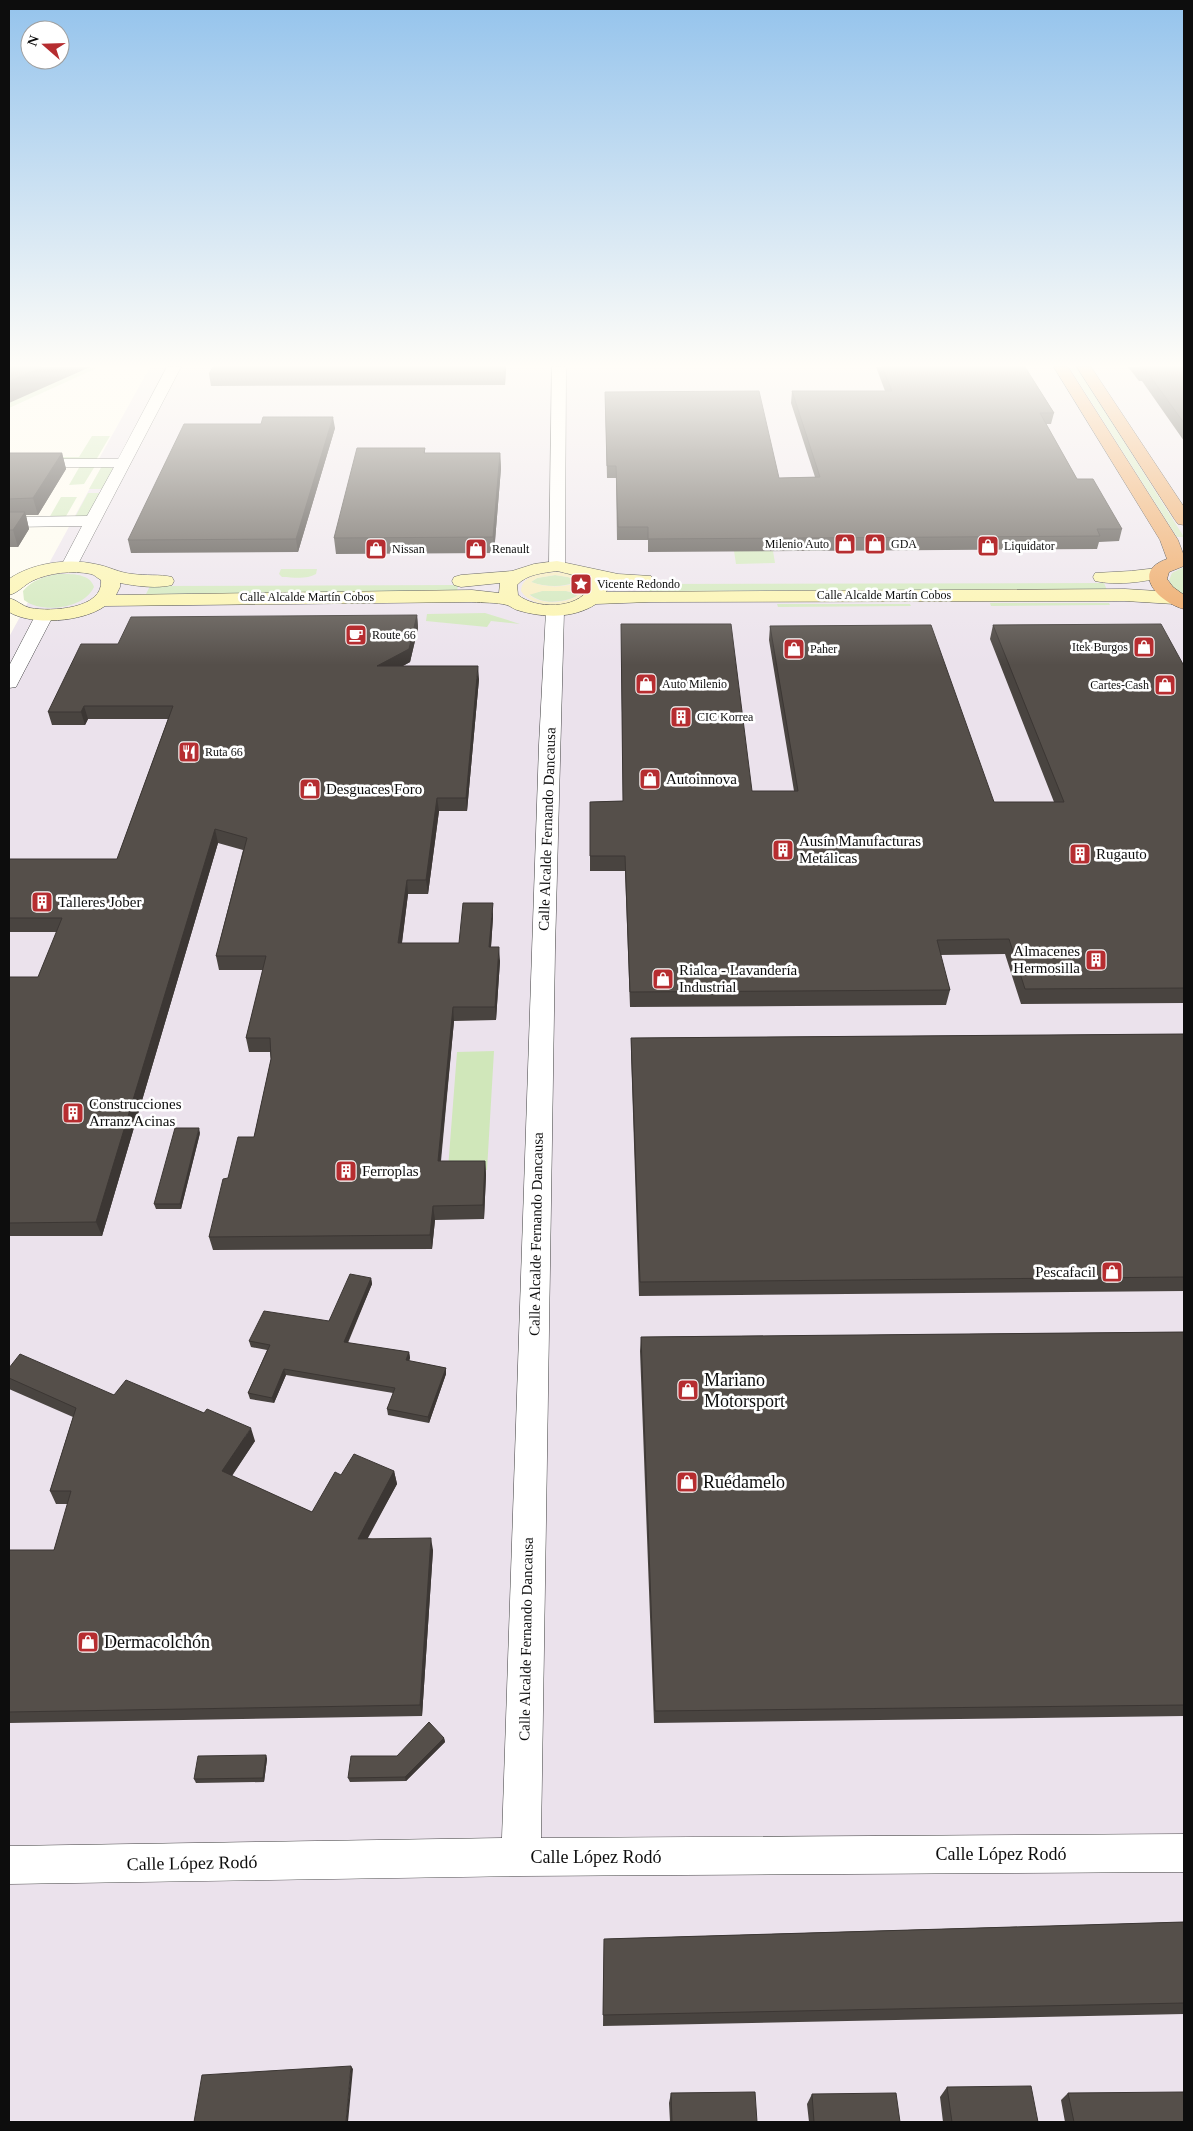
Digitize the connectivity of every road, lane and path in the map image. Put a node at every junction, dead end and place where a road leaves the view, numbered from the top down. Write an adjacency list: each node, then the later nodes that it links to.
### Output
1 (121, 466): 6 (street)
2 (556, 466): 10 (street)
3 (1123, 466): 8 (highway)
4 (1149, 466): 5 (highway)
5 (1184, 520)
6 (93, 521): 7 (street); 9 (street)
7 (9, 522)
8 (1182, 562): 11 (highway); 18 (street)
9 (69, 566): 13 (main road, Calle Alcalde Martín Cobos); 15 (main road)
10 (557, 566): 12 (main road, Calle Alcalde Martín Cobos); 14 (main road, Calle Alcalde Martín Cobos)
11 (1158, 572): 12 (main road, Calle Alcalde Martín Cobos); 18 (highway)
12 (586, 573): 17 (main road)
13 (104, 574): 14 (main road, Calle Alcalde Martín Cobos); 20 (main road)
14 (516, 576): 19 (main road)
15 (16, 578): 16 (main road)
16 (9, 589)
17 (594, 598): 18 (main road, Calle Alcalde Martín Cobos); 22 (main road, Calle Alcalde Martín Cobos)
18 (1181, 599)
19 (513, 600): 20 (main road, Calle Alcalde Martín Cobos); 22 (main road, Calle Alcalde Martín Cobos)
20 (100, 601): 23 (main road, Calle Alcalde Martín Cobos)
21 (9, 604): 23 (main road, Calle Alcalde Martín Cobos)
22 (556, 611): 26 (street, Calle Alcalde Fernando Dancausa)
23 (44, 616): 24 (street)
24 (10, 679)
25 (1184, 1853): 26 (street, Calle López Rodó)
26 (521, 1857): 27 (street, Calle López Rodó)
27 (9, 1865)

